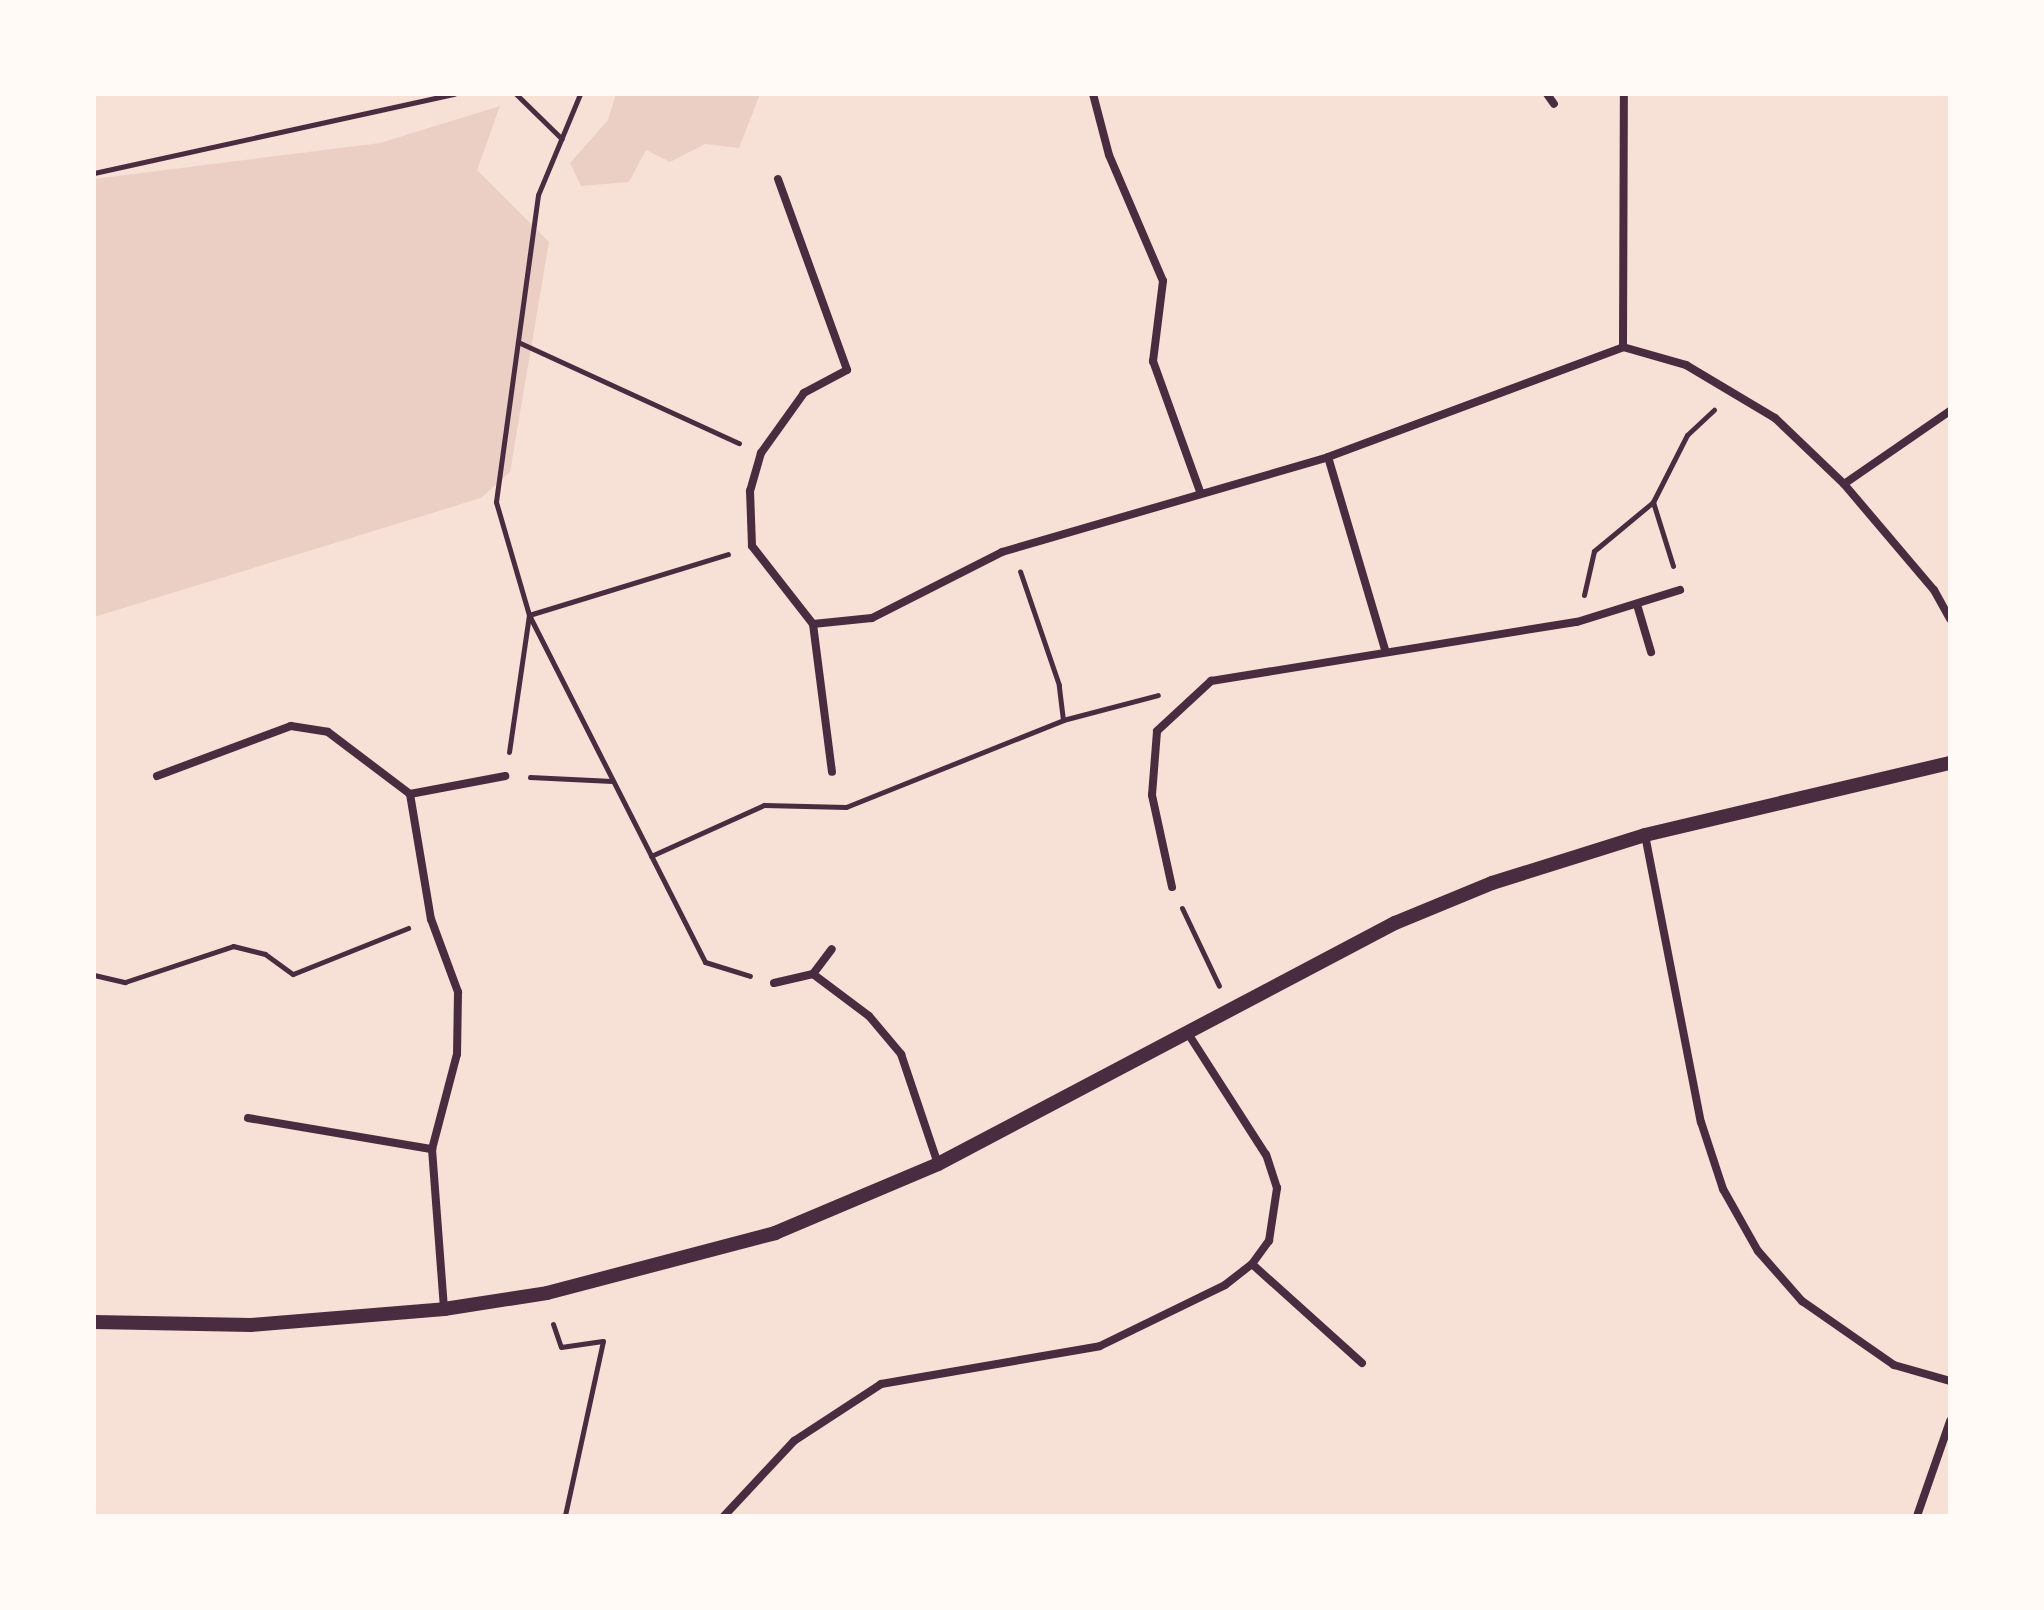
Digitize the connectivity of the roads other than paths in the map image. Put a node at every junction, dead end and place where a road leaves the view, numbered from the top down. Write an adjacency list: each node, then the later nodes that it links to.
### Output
1 (1093, 94): 10 (street)
2 (1547, 94): 4 (street)
3 (1624, 94): 6 (street)
4 (1554, 104)
5 (778, 179): 14 (street)
6 (1623, 347): 8 (street); 9 (street)
7 (1950, 411): 9 (street)
8 (1328, 457): 10 (street); 15 (street)
9 (1844, 484): 13 (street)
10 (1201, 494): 14 (street)
11 (1680, 590): 12 (street)
12 (1638, 608): 15 (street); 16 (street)
13 (1950, 619)
14 (813, 624): 18 (street)
15 (1385, 649): 23 (street)
16 (1651, 652)
17 (1950, 763): 22 (street)
18 (832, 772)
19 (157, 776): 21 (street)
20 (505, 776): 21 (street)
21 (410, 794): 29 (street)
22 (1645, 835): 27 (street); 35 (street)
23 (1172, 887)
24 (832, 949): 25 (street)
25 (813, 974): 26 (street); 30 (street)
26 (774, 983)
27 (1186, 1031): 30 (street); 31 (street)
28 (248, 1118): 29 (street)
29 (432, 1149): 32 (street)
30 (938, 1164): 32 (street)
31 (1252, 1264): 34 (street); 37 (street)
32 (444, 1309): 33 (street)
33 (94, 1322)
34 (1362, 1363)
35 (1950, 1381)
36 (1950, 1421): 38 (street)
37 (724, 1516)
38 (1917, 1516)

